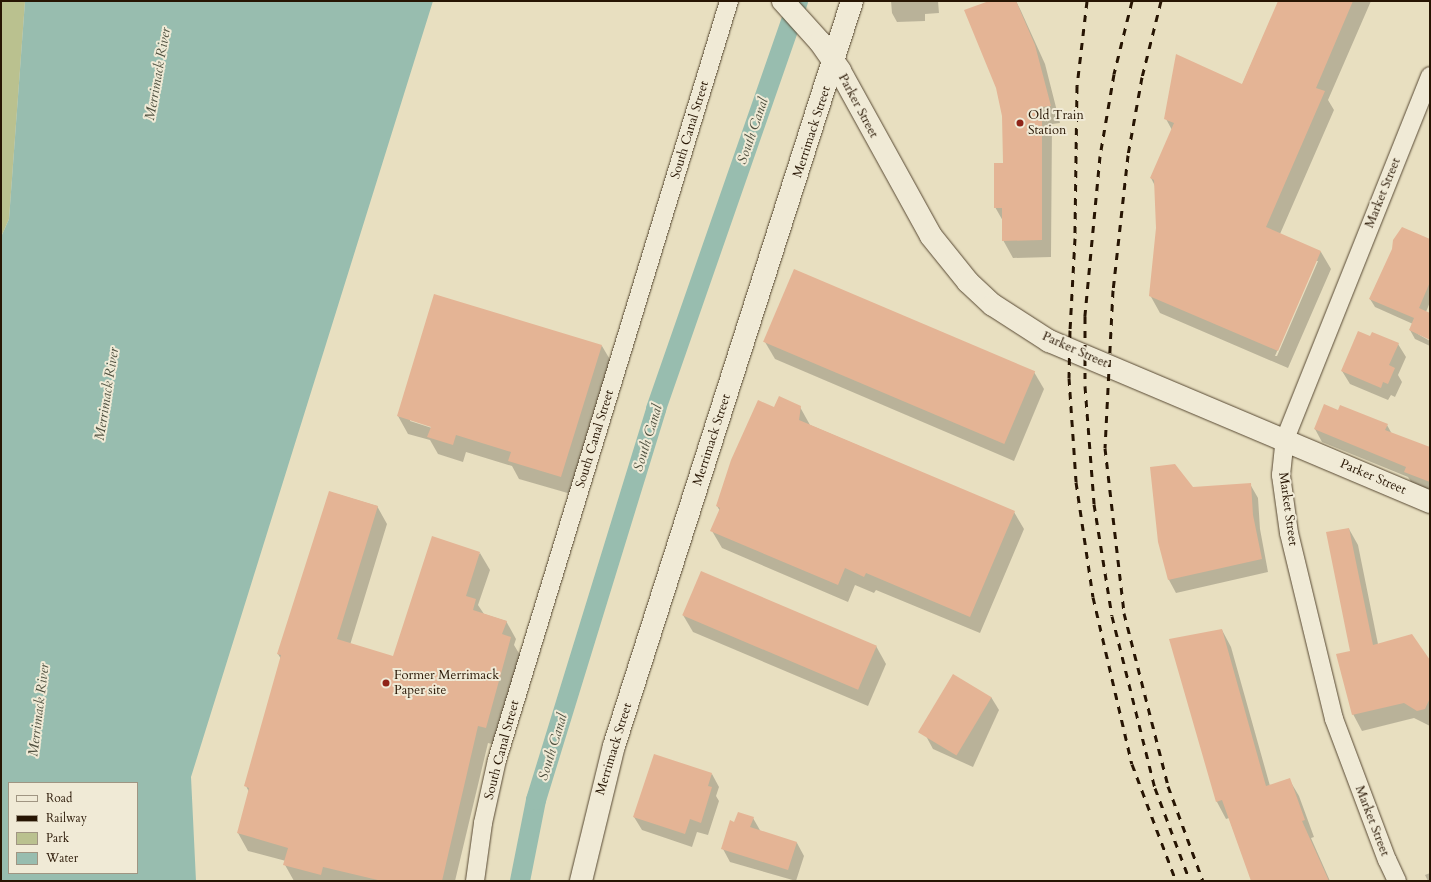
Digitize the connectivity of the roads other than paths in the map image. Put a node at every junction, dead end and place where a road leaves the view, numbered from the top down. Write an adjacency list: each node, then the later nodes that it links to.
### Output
1 (729, 1): 8 (street, South Canal Street)
2 (782, 1): 4 (main road, Parker Street)
3 (852, 1): 4 (main road, Merrimack Street)
4 (834, 63): 6 (main road, Parker Street); 9 (main road, Merrimack Street)
5 (1430, 76): 6 (street, Market Street)
6 (1284, 440): 7 (main road, Parker Street); 10 (street, Market Street)
7 (1430, 502)
8 (475, 881)
9 (581, 881)
10 (1398, 881)

